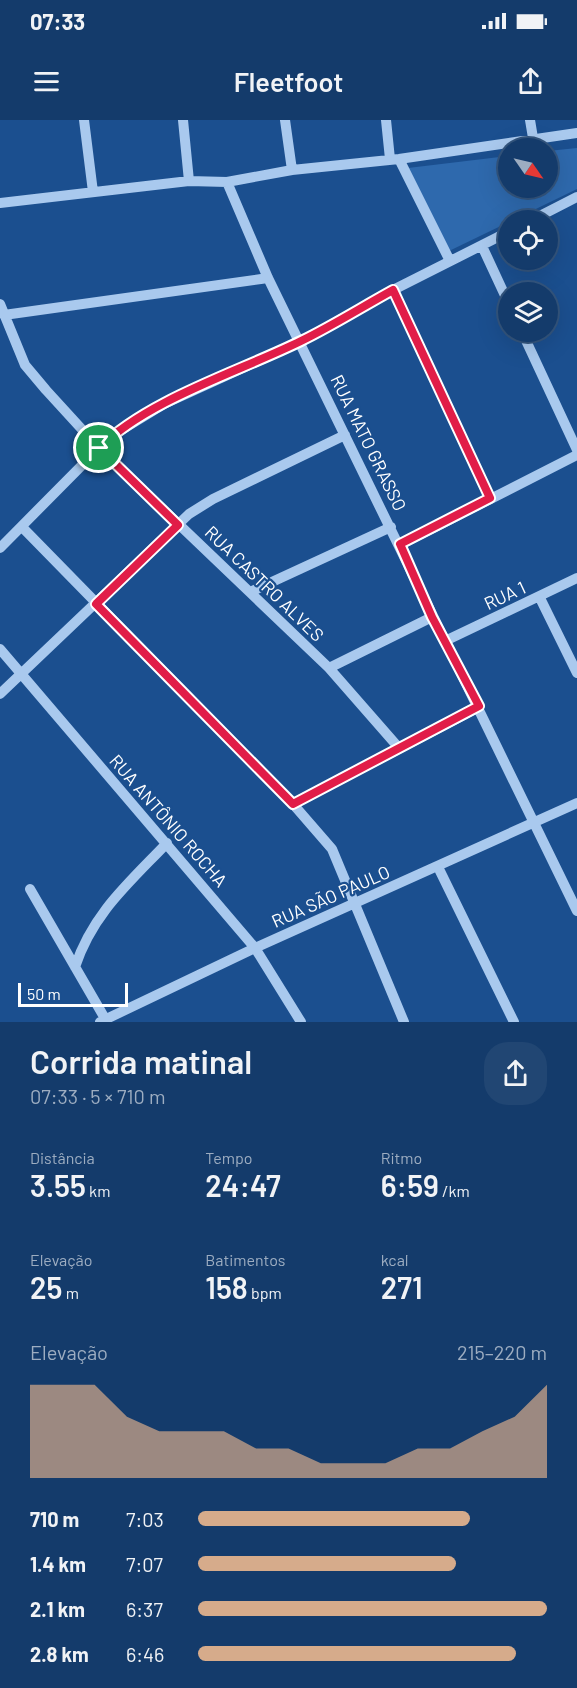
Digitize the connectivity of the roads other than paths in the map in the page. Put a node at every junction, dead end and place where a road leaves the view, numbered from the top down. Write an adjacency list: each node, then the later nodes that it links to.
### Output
1 (84, 120): 13 (street)
2 (183, 120): 11 (street)
3 (285, 120): 10 (street)
4 (386, 120): 9 (street)
5 (530, 120): 7 (street)
6 (577, 134): 7 (street)
7 (533, 138)
8 (498, 143): 9 (street)
9 (395, 159): 10 (street); 19 (street)
10 (292, 170): 12 (street)
11 (189, 181): 12 (street); 13 (street)
12 (227, 182): 20 (street, RUA MATO GRASSO)
13 (93, 192): 15 (street)
14 (575, 202): 16 (street)
15 (0, 203)
16 (556, 210)
17 (498, 237): 18 (street)
18 (482, 246): 19 (street); 21 (street)
19 (450, 261): 22 (street)
20 (268, 278): 24 (street); 25 (street, RUA MATO GRASSO)
21 (499, 282)
22 (393, 290): 25 (street); 31 (street)
23 (0, 304): 24 (street, RUA CASTRO ALVES)
24 (4, 315): 28 (street, RUA CASTRO ALVES)
25 (300, 342): 27 (street, RUA MATO GRASSO); 28 (street)
26 (527, 342): 29 (street)
27 (345, 435): 32 (street); 34 (street, RUA MATO GRASSO)
28 (99, 448): 32 (street, RUA CASTRO ALVES); 33 (street)
29 (577, 450)
30 (577, 455): 31 (street)
31 (490, 498): 35 (street)
32 (180, 523): 38 (street, RUA CASTRO ALVES); 40 (street)
33 (22, 527): 36 (street); 40 (street)
34 (391, 527): 35 (street, RUA MATO GRASSO); 38 (street)
35 (400, 544): 41 (street, RUA MATO GRASSO)
36 (0, 548)
37 (577, 578): 39 (street, RUA 1)
38 (250, 592): 44 (street, RUA CASTRO ALVES)
39 (540, 598): 42 (street, RUA 1); 45 (street)
40 (96, 604): 46 (street); 51 (street)
41 (432, 617): 42 (street, RUA MATO GRASSO); 44 (street)
42 (446, 641): 48 (street, RUA MATO GRASSO)
43 (0, 649): 46 (street, RUA ANTÔNIO ROCHA)
44 (329, 668): 49 (street, RUA CASTRO ALVES)
45 (577, 673)
46 (19, 674): 47 (street); 53 (street, RUA ANTÔNIO ROCHA)
47 (0, 694)
48 (479, 706): 49 (street); 52 (street, RUA MATO GRASSO)
49 (399, 748): 51 (street)
50 (577, 803): 52 (street, RUA SÃO PAULO)
51 (293, 804): 56 (street)
52 (534, 822): 54 (street, RUA SÃO PAULO); 57 (street, RUA MATO GRASSO)
53 (167, 843): 58 (street, RUA ANTÔNIO ROCHA); 59 (street)
54 (438, 867): 56 (street, RUA SÃO PAULO); 63 (street)
55 (30, 889): 59 (street)
56 (357, 904): 58 (street, RUA SÃO PAULO); 62 (street)
57 (577, 911)
58 (255, 948): 60 (street, RUA SÃO PAULO); 61 (street, RUA ANTÔNIO ROCHA)
59 (75, 967): 60 (street)
60 (104, 1021)
61 (300, 1022)
62 (404, 1022)
63 (514, 1022)

